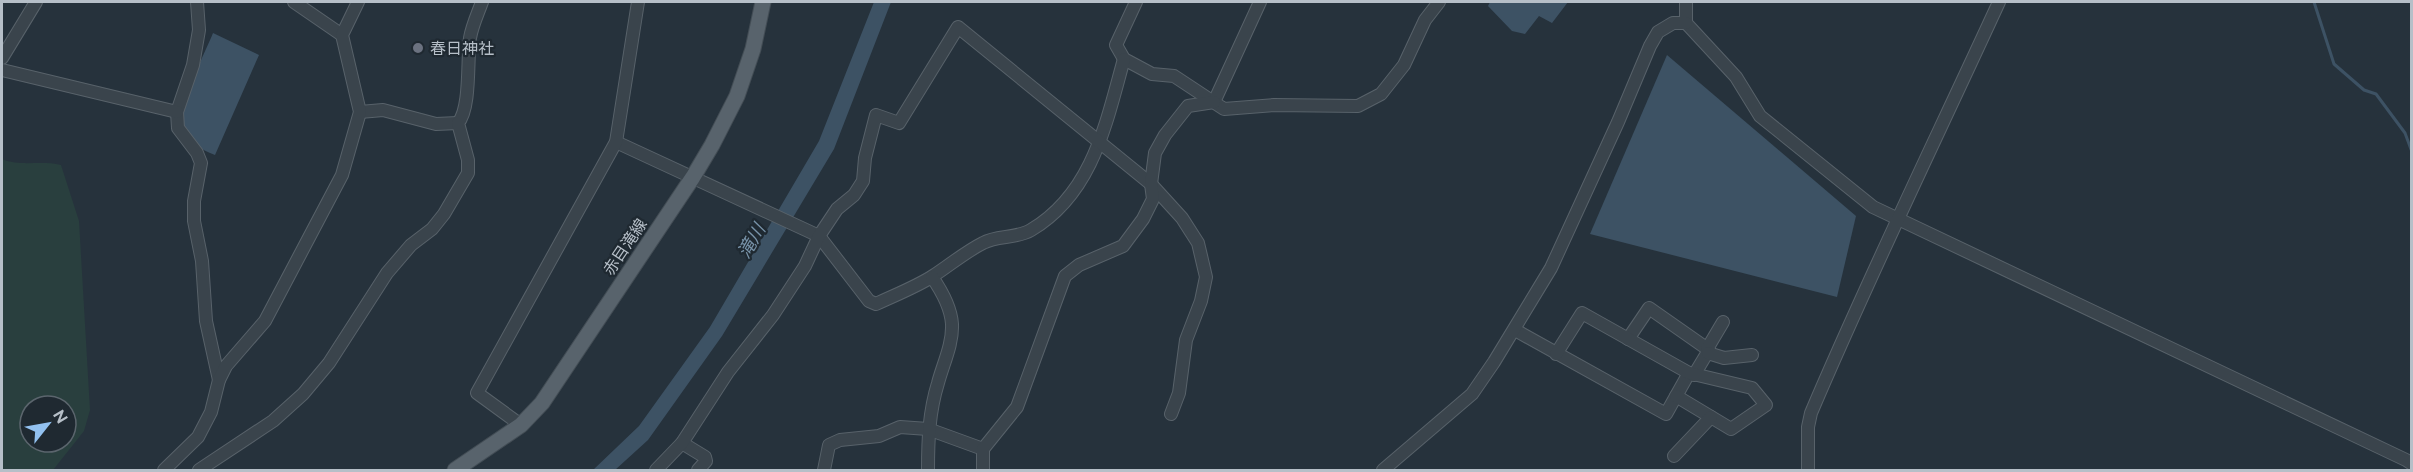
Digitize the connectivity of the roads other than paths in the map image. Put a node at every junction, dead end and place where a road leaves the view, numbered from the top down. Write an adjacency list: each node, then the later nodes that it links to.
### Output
1 (36, 2): 15 (street)
2 (196, 2): 19 (street)
3 (294, 2): 14 (street)
4 (358, 2): 14 (street)
5 (482, 2): 21 (street)
6 (638, 2): 22 (street)
7 (763, 2): 24 (main road, 赤目滝線)
8 (1136, 2): 16 (street)
9 (1260, 2): 18 (street)
10 (1439, 2): 18 (street)
11 (1686, 2): 13 (street)
12 (1999, 2): 26 (street)
13 (1686, 23): 26 (street); 30 (street)
14 (342, 35): 20 (street)
15 (2, 58)
16 (1124, 59): 18 (street); 23 (street)
17 (2, 70): 19 (street)
18 (1214, 102): 25 (street)
19 (177, 112): 36 (street)
20 (360, 112): 21 (street); 36 (street)
21 (458, 123): 47 (street)
22 (616, 142): 24 (street); 40 (street)
23 (1101, 144): 25 (street); 27 (street); 28 (street)
24 (693, 177): 27 (street); 40 (main road, 赤目滝線)
25 (1150, 184): 38 (street); 43 (street)
26 (1896, 219): 45 (street); 55 (street)
27 (813, 234): 28 (street); 42 (street)
28 (932, 277): 41 (street)
29 (1723, 322): 32 (street)
30 (1515, 330): 33 (street); 54 (street)
31 (1628, 339): 32 (street); 33 (street); 35 (street)
32 (1707, 351): 34 (street); 35 (street)
33 (1557, 354): 37 (street)
34 (1752, 355)
35 (1692, 374): 37 (street); 39 (street)
36 (219, 380): 46 (street)
37 (1676, 396): 39 (street)
38 (1171, 414)
39 (1711, 417): 44 (street)
40 (521, 425): 48 (main road, 赤目滝線)
41 (928, 429): 43 (street); 51 (street); 52 (street)
42 (682, 443): 49 (street); 50 (street)
43 (983, 449): 53 (street)
44 (1674, 456)
45 (2412, 464)
46 (164, 471)
47 (199, 471)
48 (455, 471)
49 (656, 471)
50 (698, 471)
51 (824, 471)
52 (928, 471)
53 (983, 471)
54 (1383, 471)
55 (1808, 471)

